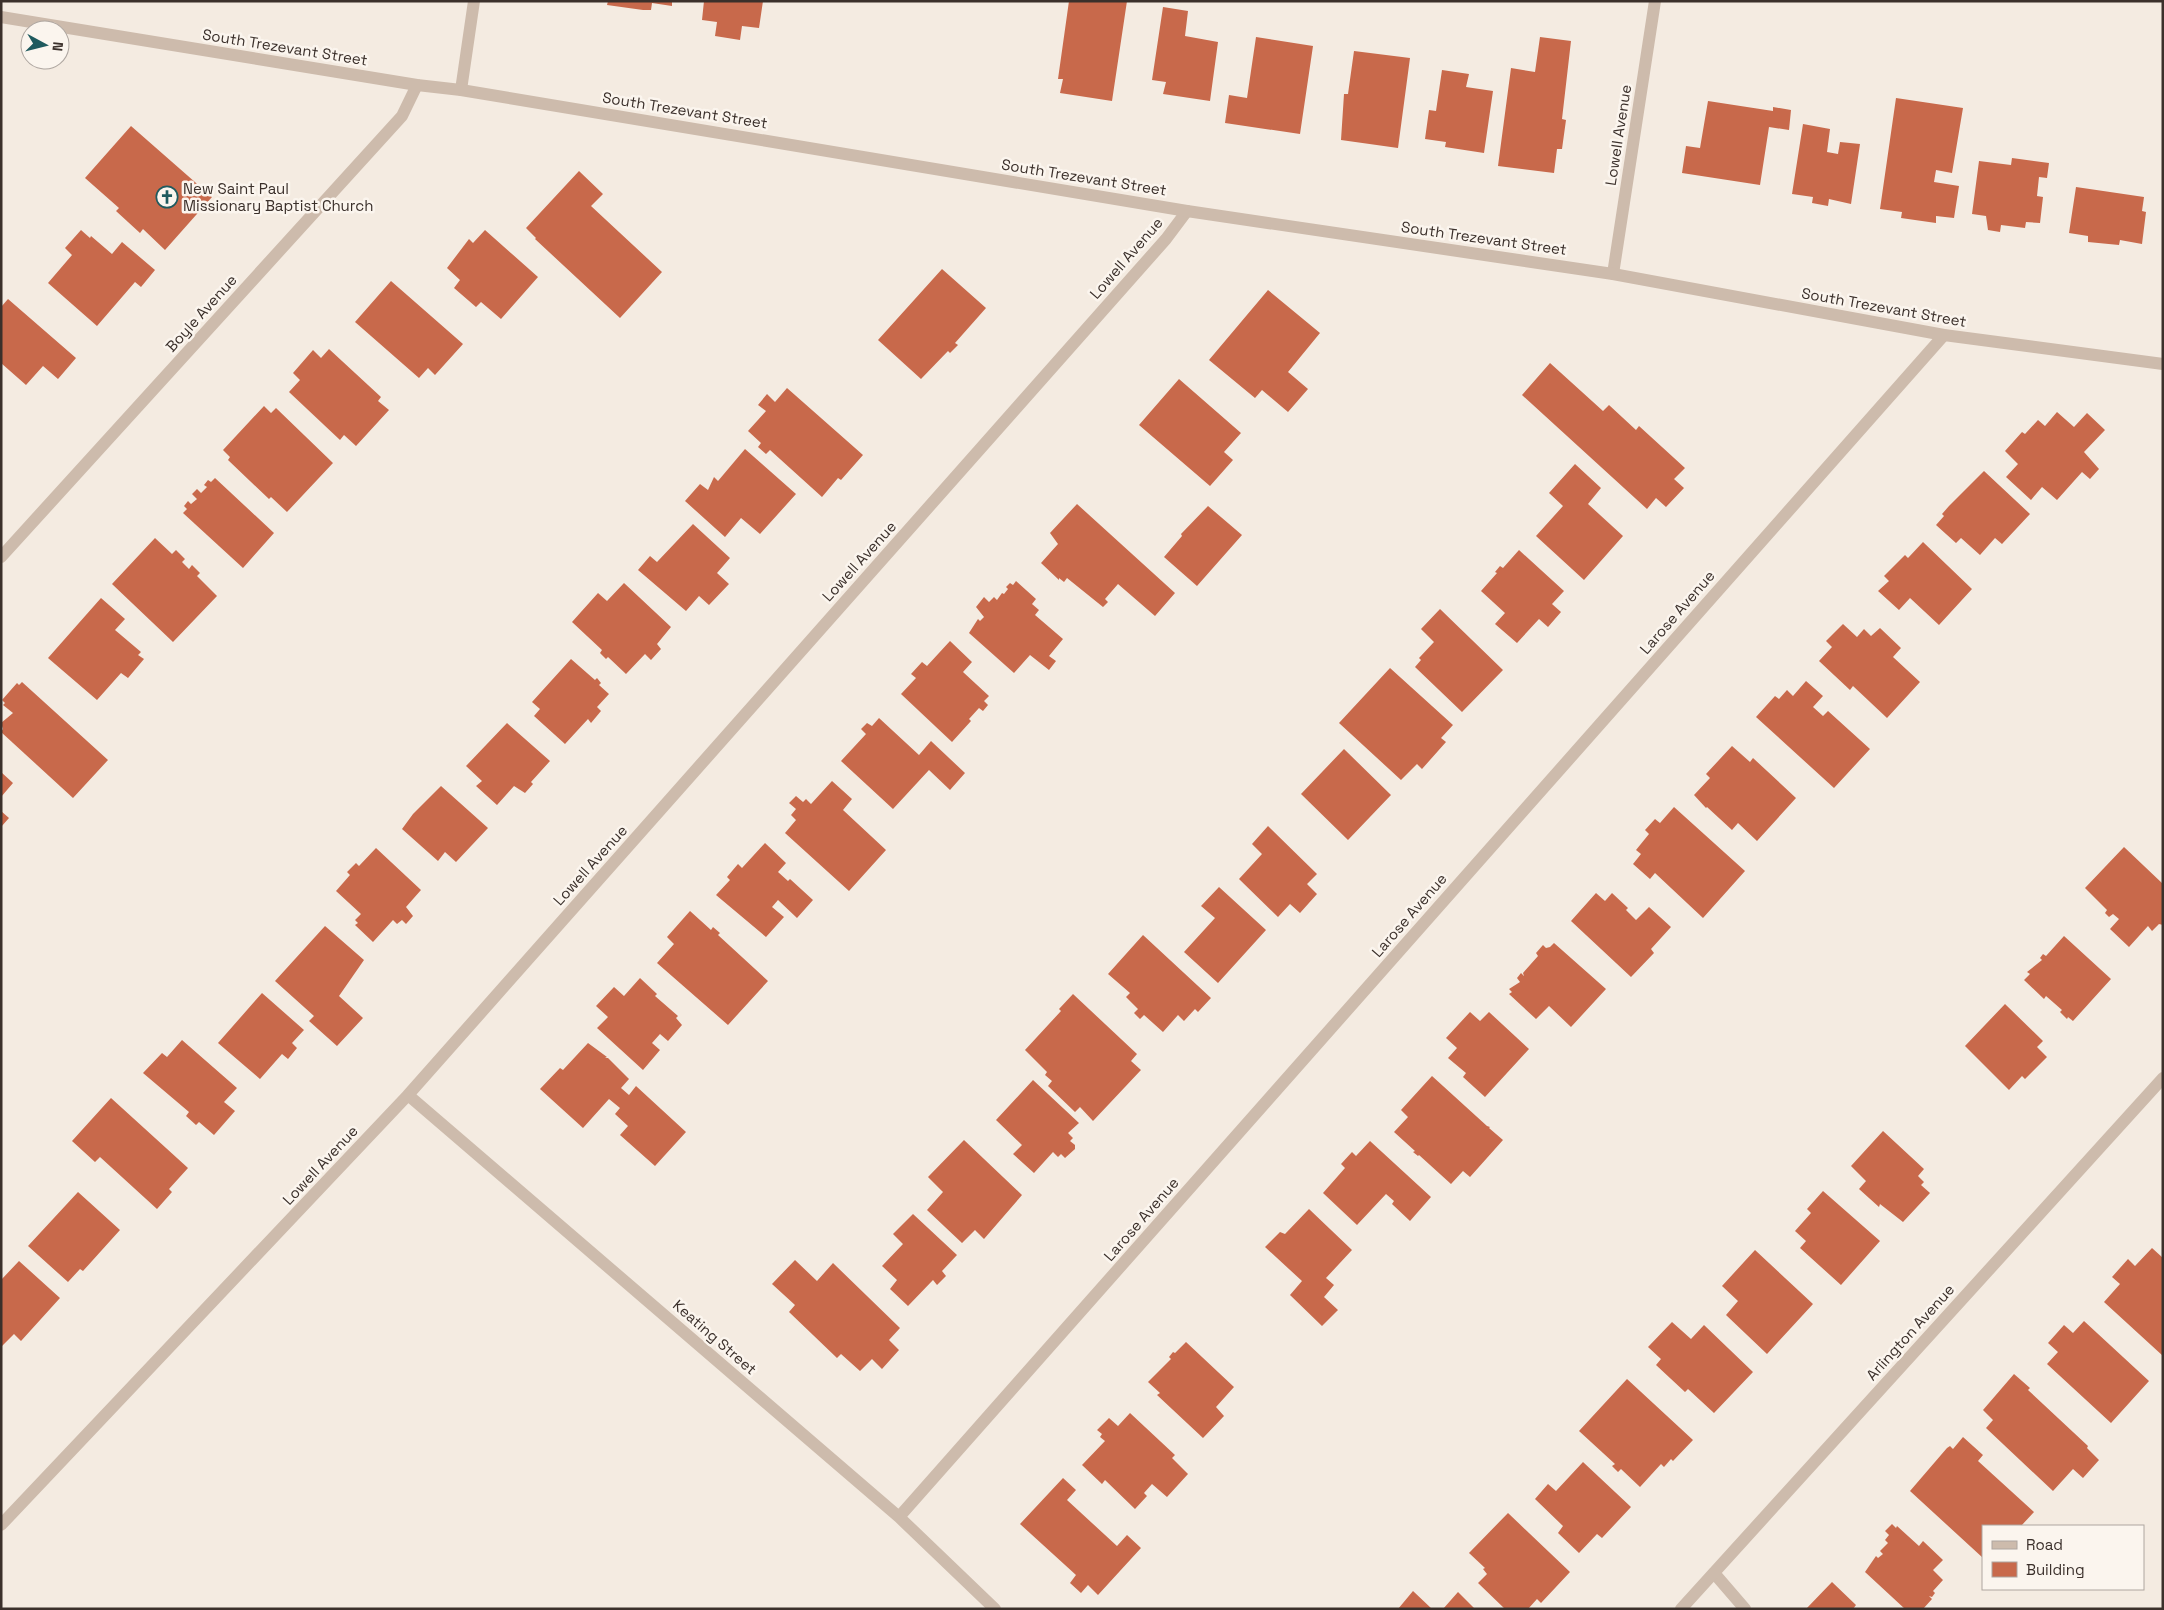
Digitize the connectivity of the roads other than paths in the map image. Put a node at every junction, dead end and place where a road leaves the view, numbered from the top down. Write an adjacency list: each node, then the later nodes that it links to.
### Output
1 (474, 1): 5 (street)
2 (1655, 1): 7 (street, Lowell Avenue)
3 (1, 17): 4 (street, South Trezevant Street)
4 (416, 85): 5 (street, South Trezevant Street); 10 (street, Boyle Avenue)
5 (461, 90): 6 (street, South Trezevant Street)
6 (1187, 210): 7 (street, South Trezevant Street); 12 (street, Lowell Avenue)
7 (1613, 274): 8 (street, South Trezevant Street)
8 (1944, 335): 9 (street, South Trezevant Street); 13 (street, Larose Avenue)
9 (2163, 364)
10 (1, 557)
11 (2163, 1078): 15 (street, Arlington Avenue)
12 (408, 1095): 13 (street, Keating Street); 14 (street, Lowell Avenue)
13 (899, 1517): 16 (street, Keating Street)
14 (1, 1525)
15 (1714, 1573): 17 (street, Arlington Avenue); 18 (street)
16 (995, 1609)
17 (1682, 1609)
18 (1745, 1609)

